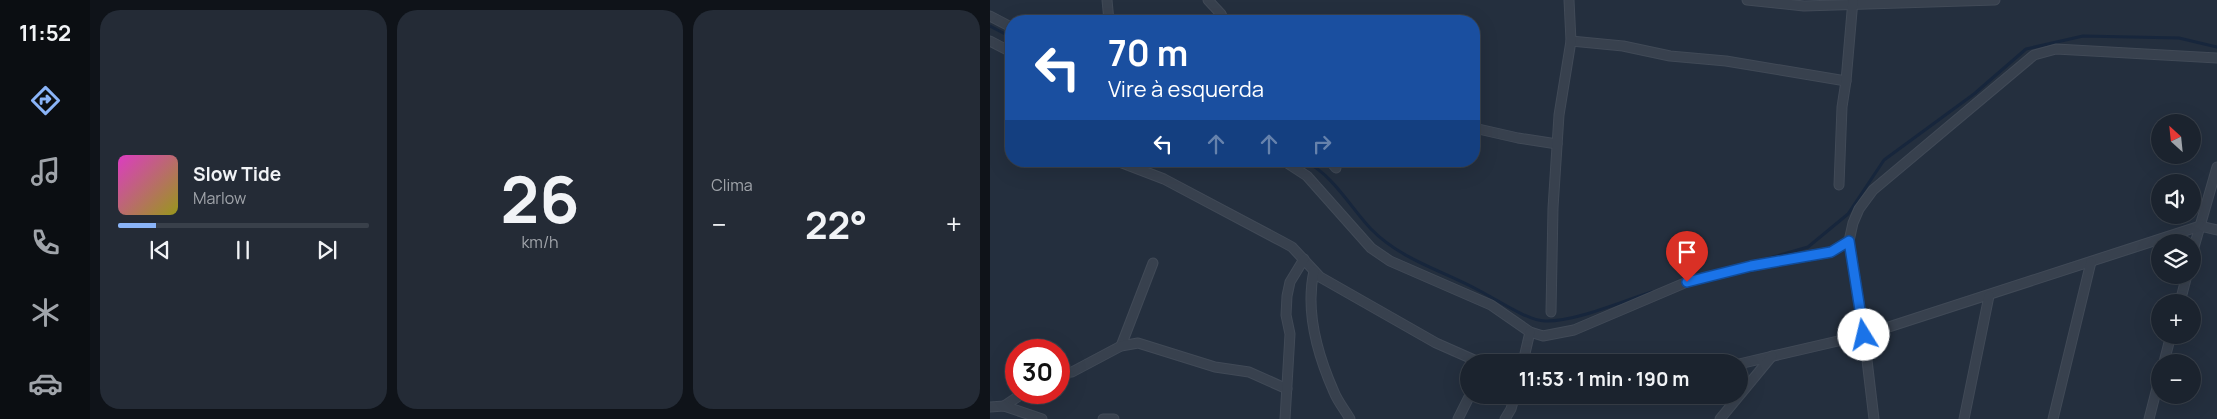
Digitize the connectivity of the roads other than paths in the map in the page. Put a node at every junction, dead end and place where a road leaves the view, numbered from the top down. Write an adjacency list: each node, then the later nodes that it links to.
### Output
1 (1107, 0): 7 (street)
2 (1208, 0): 8 (street)
3 (1569, 0): 12 (street)
4 (1747, 0): 6 (street)
5 (1995, 0): 6 (street)
6 (1853, 3): 15 (street)
7 (1108, 15)
8 (1221, 15)
9 (990, 16): 10 (street)
10 (1005, 24)
11 (990, 41): 13 (street)
12 (1571, 41): 15 (street); 17 (street)
13 (1005, 49)
14 (2217, 58): 25 (street)
15 (1846, 81): 21 (street)
16 (1480, 129): 17 (street)
17 (1557, 144): 31 (street)
18 (1133, 167): 26 (street)
19 (1293, 167): 32 (street)
20 (2217, 167): 22 (street)
21 (1839, 185)
22 (2200, 226): 23 (street); 24 (street); 27 (street)
23 (2217, 230)
24 (2198, 234)
25 (1849, 241): 32 (street); 33 (street)
26 (1304, 259): 29 (street); 40 (street)
27 (2091, 262): 30 (street); 57 (street)
28 (1153, 263): 34 (street)
29 (1314, 271): 35 (street); 51 (street)
30 (1989, 296): 33 (street); 56 (street)
31 (1551, 312)
32 (1530, 332): 36 (street)
33 (1864, 335): 37 (street); 55 (street)
34 (1121, 346): 39 (street); 40 (street)
35 (1461, 354)
36 (1524, 354)
37 (1772, 356): 38 (street); 54 (street)
38 (1748, 362)
39 (1070, 372)
40 (1287, 389): 50 (street)
41 (1007, 404): 46 (street)
42 (1466, 404): 52 (street)
43 (1511, 404): 53 (street)
44 (2153, 404): 58 (street)
45 (990, 406): 46 (street)
46 (1004, 406): 47 (street)
47 (1042, 419)
48 (1103, 419): 49 (street)
49 (1114, 419)
50 (1285, 419)
51 (1350, 419)
52 (1458, 419)
53 (1505, 419)
54 (1720, 419)
55 (1874, 419)
56 (1964, 419)
57 (2053, 419)
58 (2149, 419)

